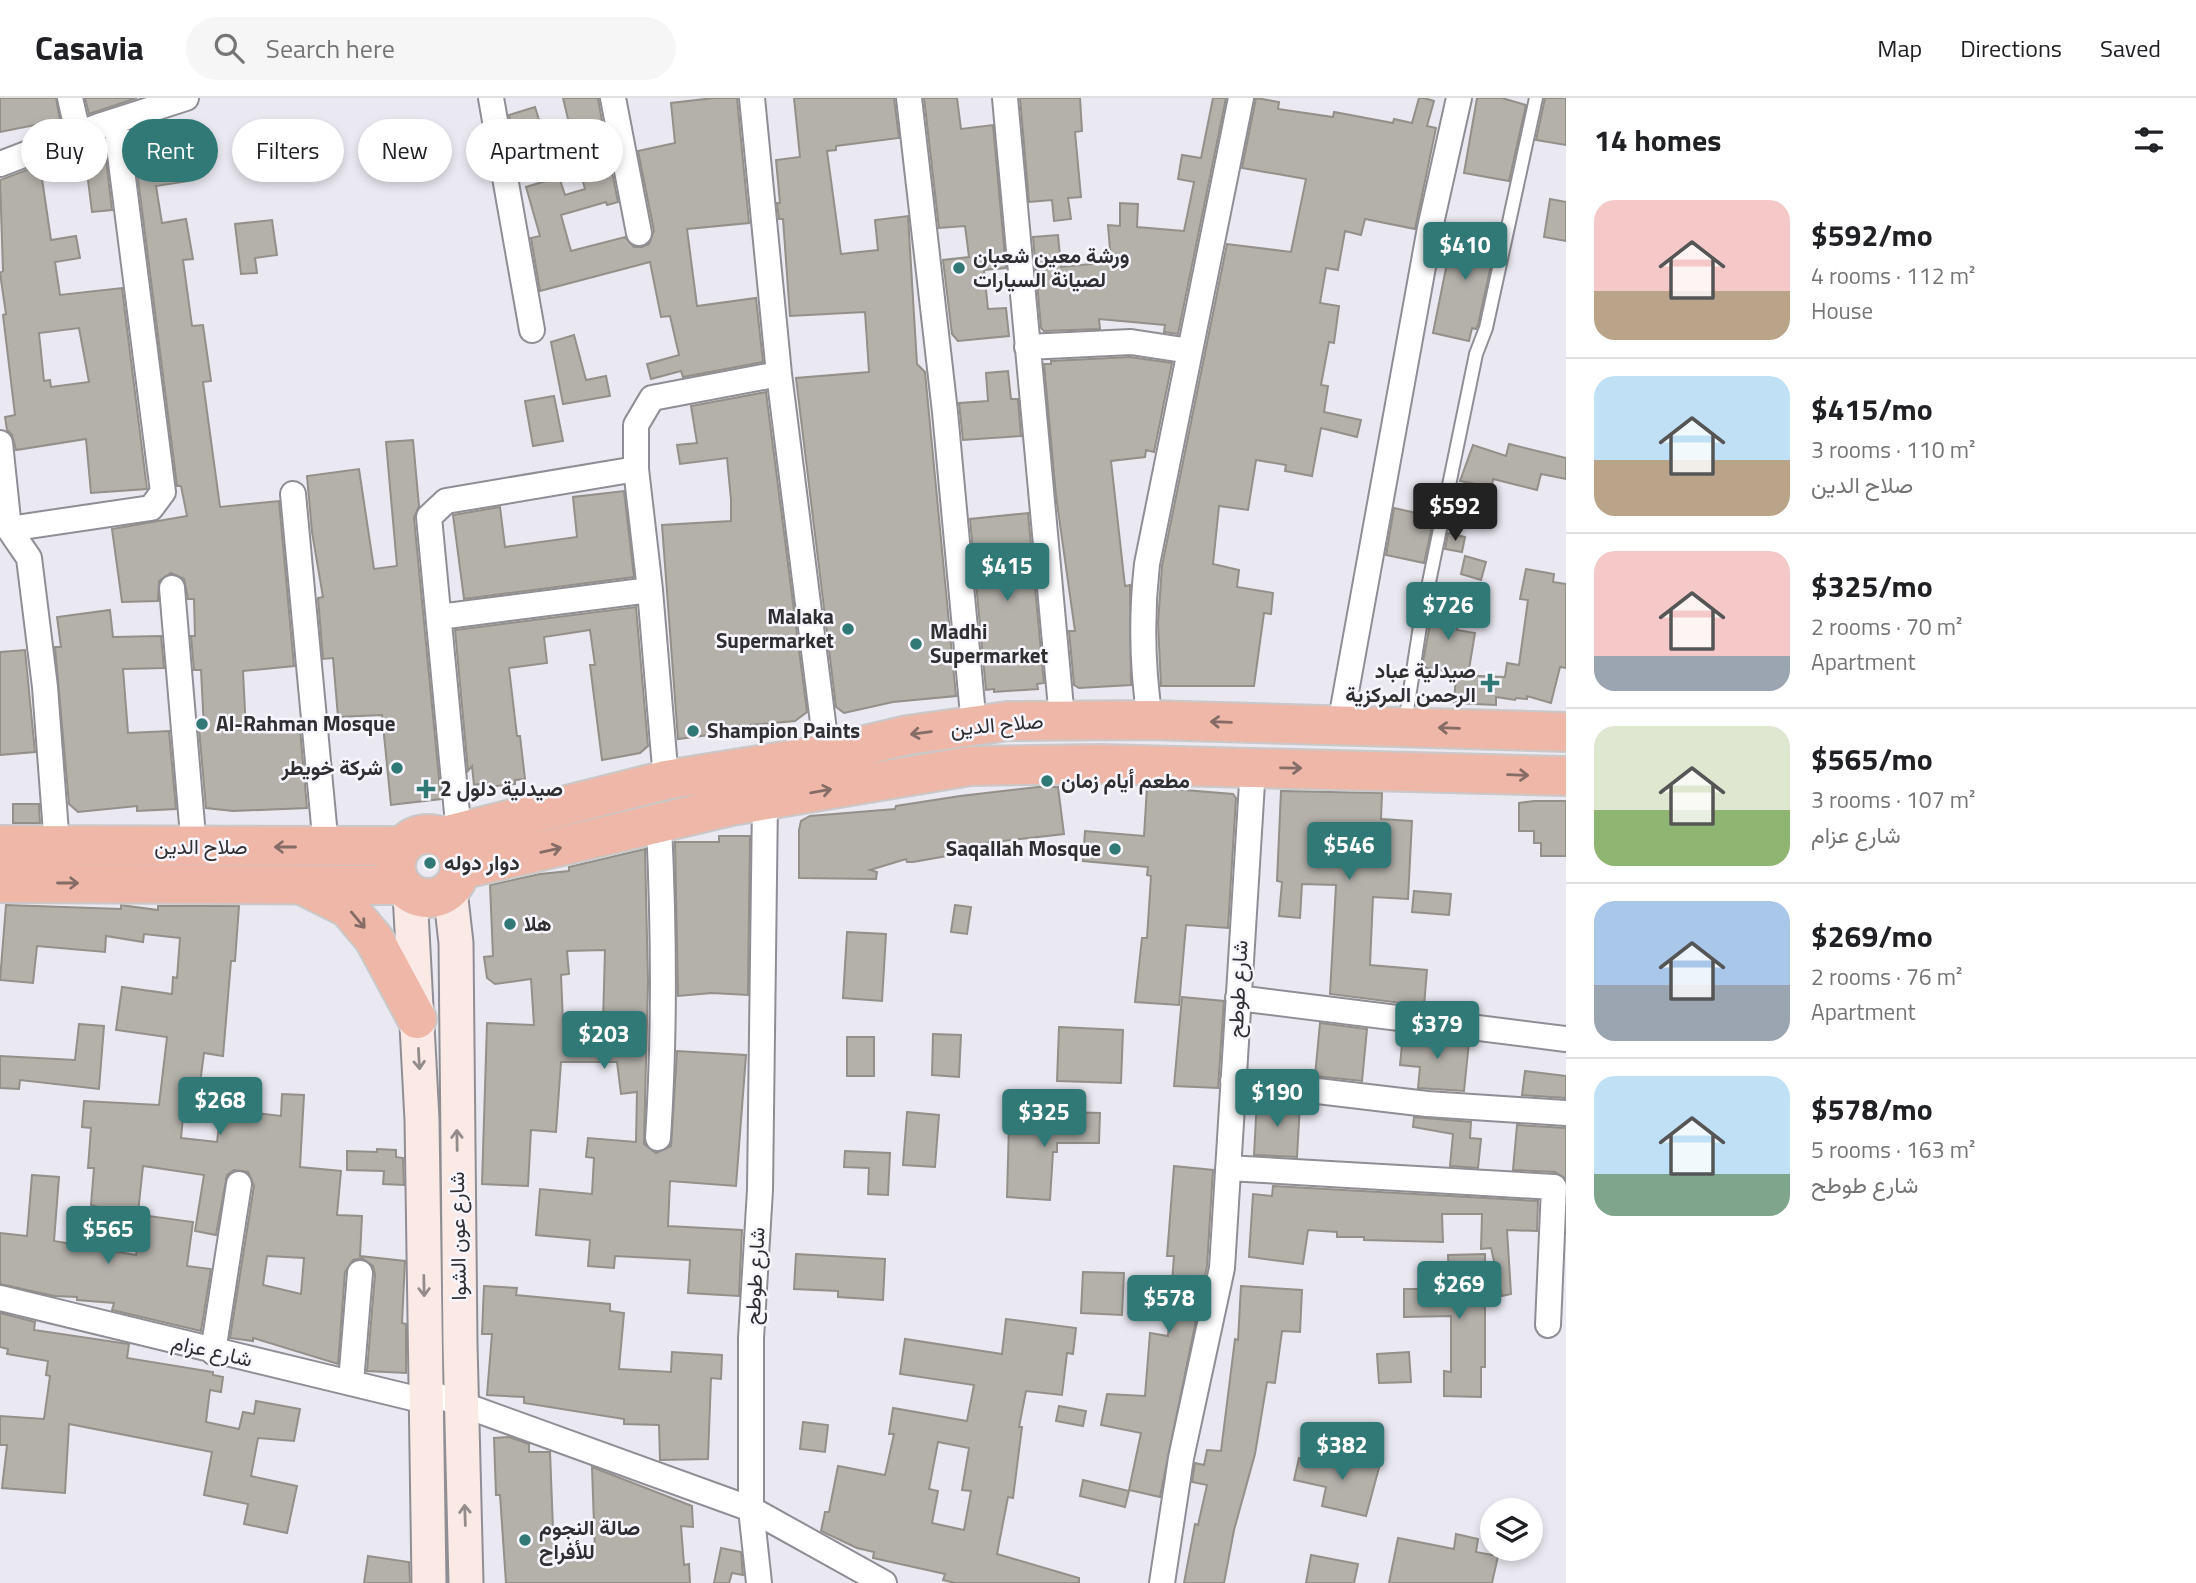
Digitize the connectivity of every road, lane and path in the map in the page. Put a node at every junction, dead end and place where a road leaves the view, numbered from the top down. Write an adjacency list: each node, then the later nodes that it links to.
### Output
1 (70, 98): 11 (street)
2 (186, 98): 12 (street)
3 (491, 98): 17 (street)
4 (613, 98): 16 (street)
5 (752, 98): 20 (street)
6 (909, 98): 31 (street)
7 (1005, 98): 18 (street)
8 (1241, 98): 19 (street)
9 (1460, 98): 30 (street)
10 (1536, 98): 32 (lane)
11 (75, 119)
12 (116, 123): 13 (street); 24 (street)
13 (108, 125)
14 (21, 156): 15 (street)
15 (0, 164)
16 (639, 233)
17 (533, 330)
18 (1027, 347): 19 (street); 28 (street)
19 (1190, 351): 29 (street)
20 (779, 374): 22 (street); 34 (street)
21 (0, 443): 24 (street)
22 (636, 469): 26 (street); 27 (street)
23 (293, 494): 43 (street)
24 (9, 529): 41 (street)
25 (173, 588): 44 (street)
26 (650, 590): 27 (street); 37 (street)
27 (439, 617): 45 (street)
28 (1062, 719): 29 (highway, صلاح الدين); 31 (highway, صلاح الدين)
29 (1150, 720): 30 (highway, صلاح الدين, one-way to 29)
30 (1340, 725): 32 (highway, صلاح الدين)
31 (974, 726): 34 (highway, صلاح الدين, one-way to 34)
32 (1404, 727): 33 (highway, صلاح الدين, one-way to 32)
33 (1566, 732)
34 (827, 754): 37 (highway, صلاح الدين)
35 (1252, 768): 36 (highway, صلاح الدين, one-way to 36); 38 (highway, صلاح الدين, one-way to 35); 49 (street, شارع طوطح)
36 (1566, 776)
37 (666, 780): 45 (highway, صلاح الدين)
38 (765, 800): 39 (highway, صلاح الدين); 64 (street, شارع طوطح)
39 (659, 825): 45 (highway, صلاح الدين, one-way to 39); 54 (street)
40 (0, 845): 41 (highway, صلاح الدين)
41 (57, 846): 44 (highway, صلاح الدين)
42 (403, 846): 43 (highway, صلاح الدين); 45 (highway); 48 (highway)
43 (326, 847): 44 (highway, صلاح الدين, one-way to 44)
44 (194, 848)
45 (452, 858): 48 (highway); 63 (main road, شارع عون الشوا, one-way to 45)
46 (0, 883): 47 (highway, صلاح الدين, one-way to 47)
47 (301, 884): 48 (highway, صلاح الدين); 50 (highway, one-way to 50)
48 (406, 889): 50 (main road, شارع عون الشوا)
49 (1238, 998): 51 (street); 52 (street, شارع طوطح)
50 (417, 1019): 62 (main road, شارع عون الشوا, one-way to 62)
51 (1566, 1039)
52 (1233, 1081): 53 (street); 55 (street, شارع طوطح)
53 (1566, 1113)
54 (658, 1138)
55 (1228, 1168): 59 (street); 69 (street, شارع طوطح)
56 (239, 1184): 60 (street)
57 (360, 1273): 61 (street)
58 (0, 1298): 60 (street, شارع عزام)
59 (1548, 1325)
60 (213, 1352): 61 (street, شارع عزام)
61 (351, 1382): 62 (street, شارع عزام)
62 (425, 1396): 63 (street, شارع عزام); 65 (main road, شارع عون الشوا)
63 (462, 1405): 64 (street, شارع عزام); 66 (main road, شارع عون الشوا, one-way to 63)
64 (751, 1509): 67 (street, شارع طوطح); 68 (street, شارع عزام)
65 (429, 1583)
66 (466, 1583)
67 (759, 1583)
68 (884, 1583)
69 (1161, 1583)

